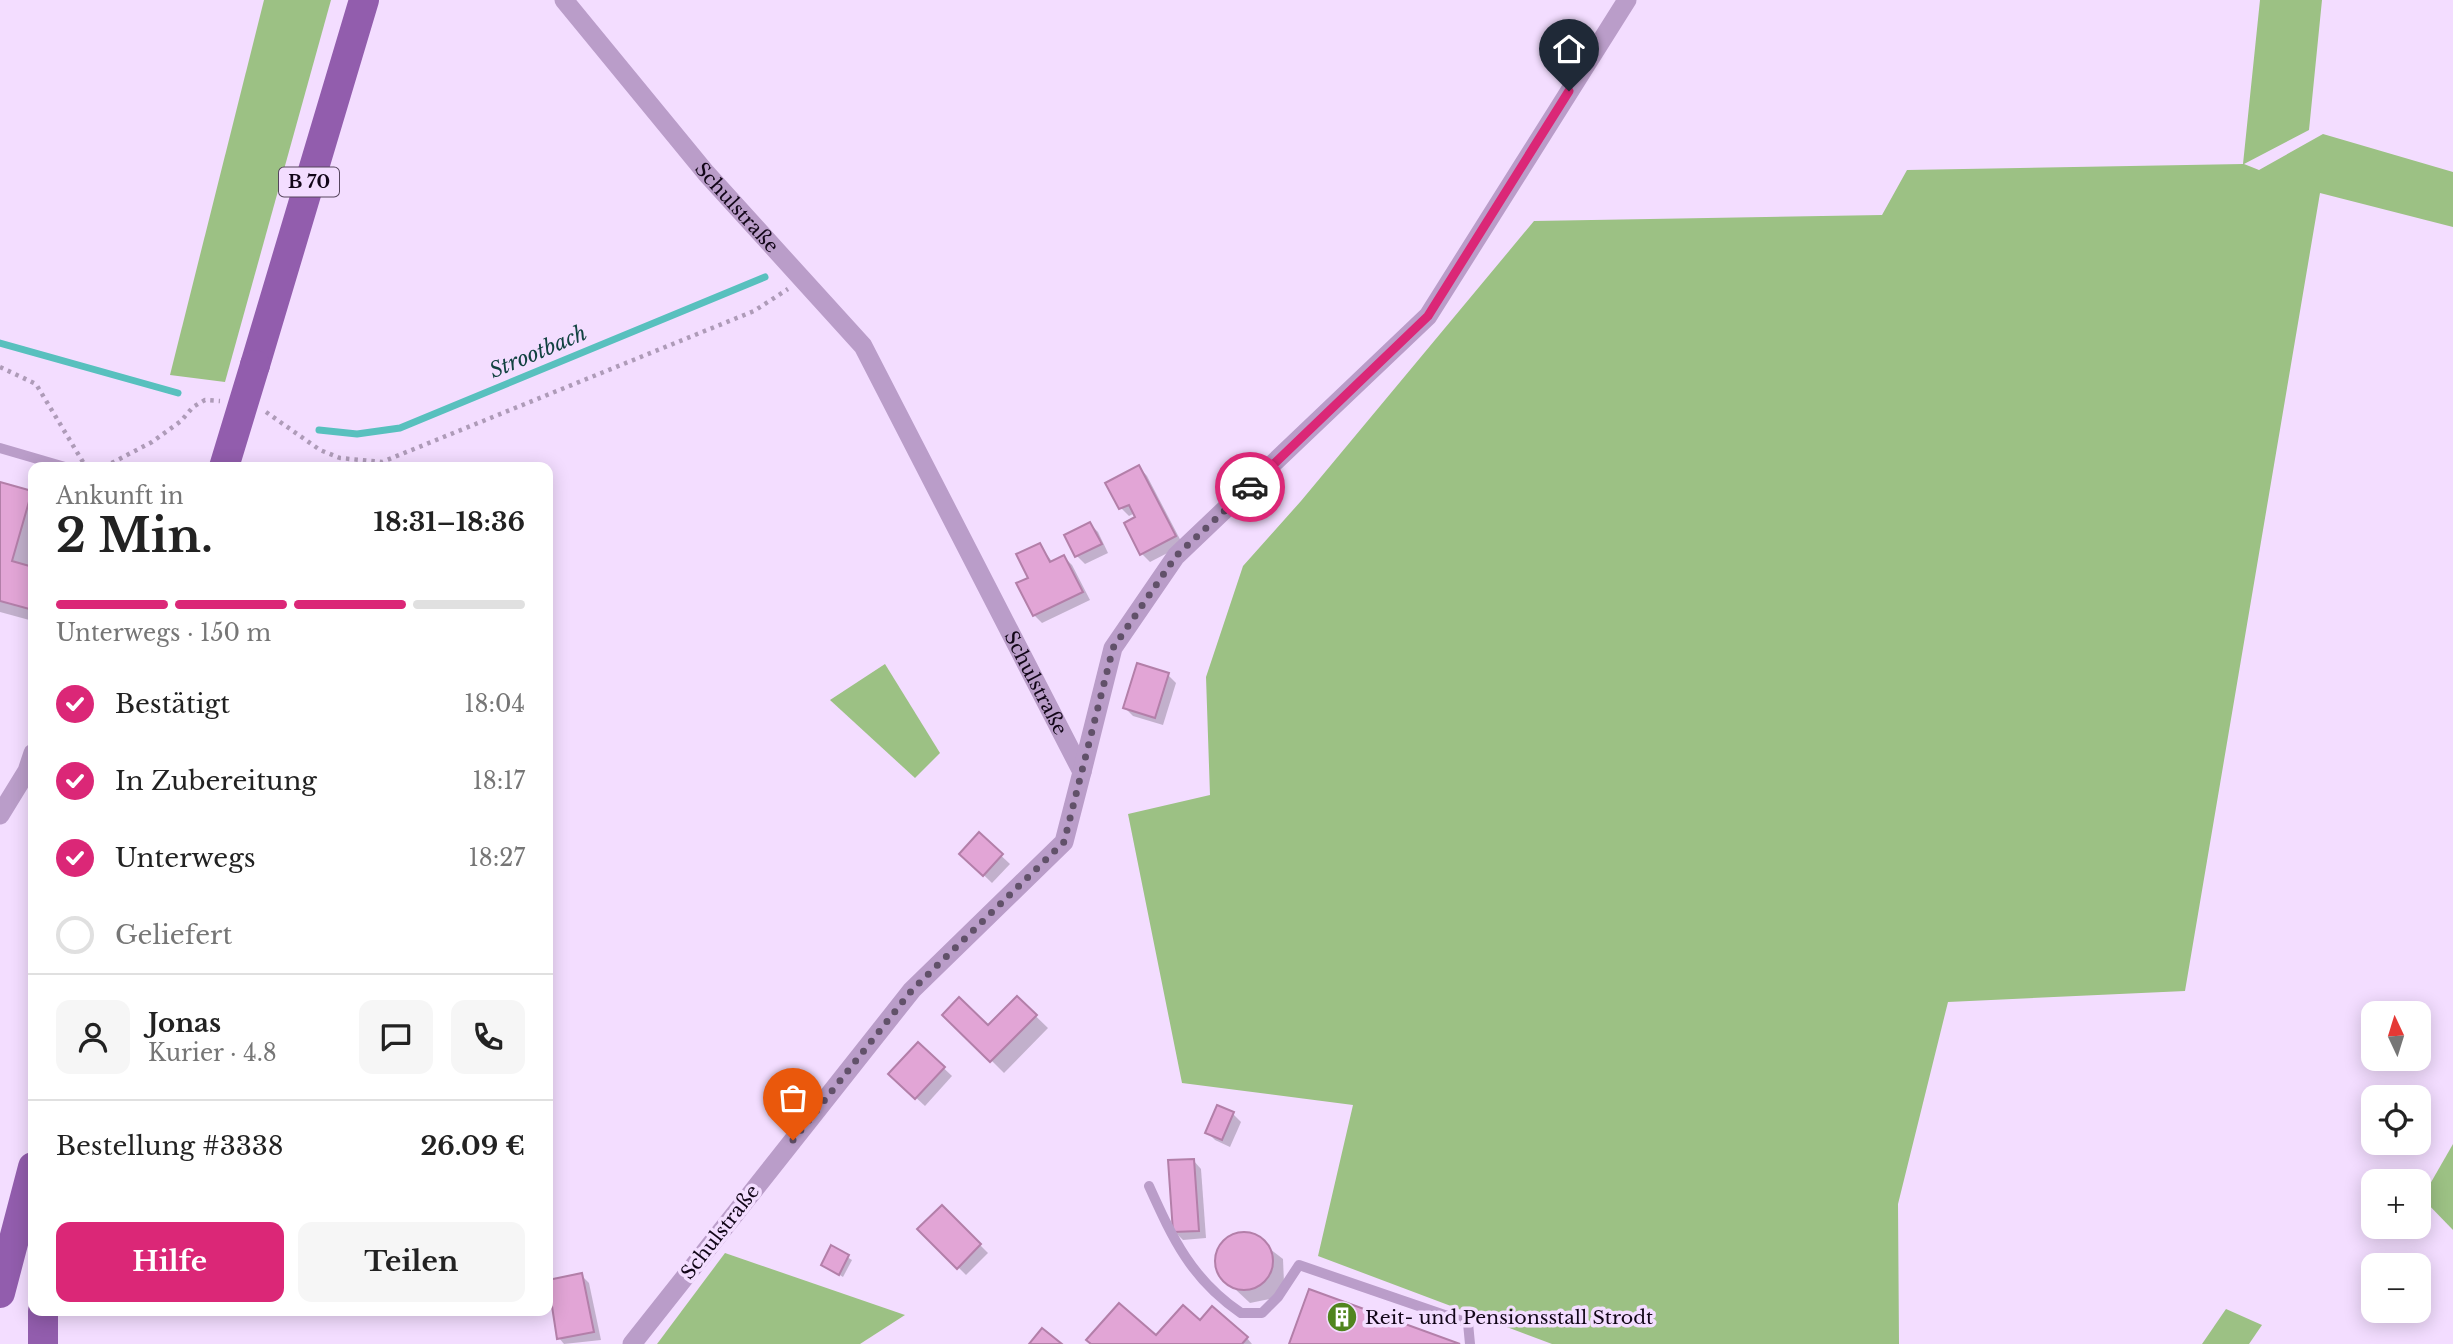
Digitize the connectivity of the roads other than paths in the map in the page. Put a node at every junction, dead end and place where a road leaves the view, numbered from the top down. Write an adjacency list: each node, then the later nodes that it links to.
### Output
1 (364, 0): 6 (main road, B 70, bridge)
2 (564, 0): 8 (street, Schulstraße)
3 (1628, 0): 8 (street)
4 (0, 448): 5 (lane)
5 (48, 462)
6 (225, 462)
7 (28, 768): 9 (street)
8 (1082, 772): 17 (street, Schulstraße)
9 (0, 815)
10 (28, 1183): 13 (main road)
11 (28, 1186): 14 (main road)
12 (1149, 1186): 18 (lane)
13 (0, 1251)
14 (0, 1293)
15 (43, 1316): 16 (main road)
16 (43, 1344)
17 (632, 1344)
18 (1470, 1344)

